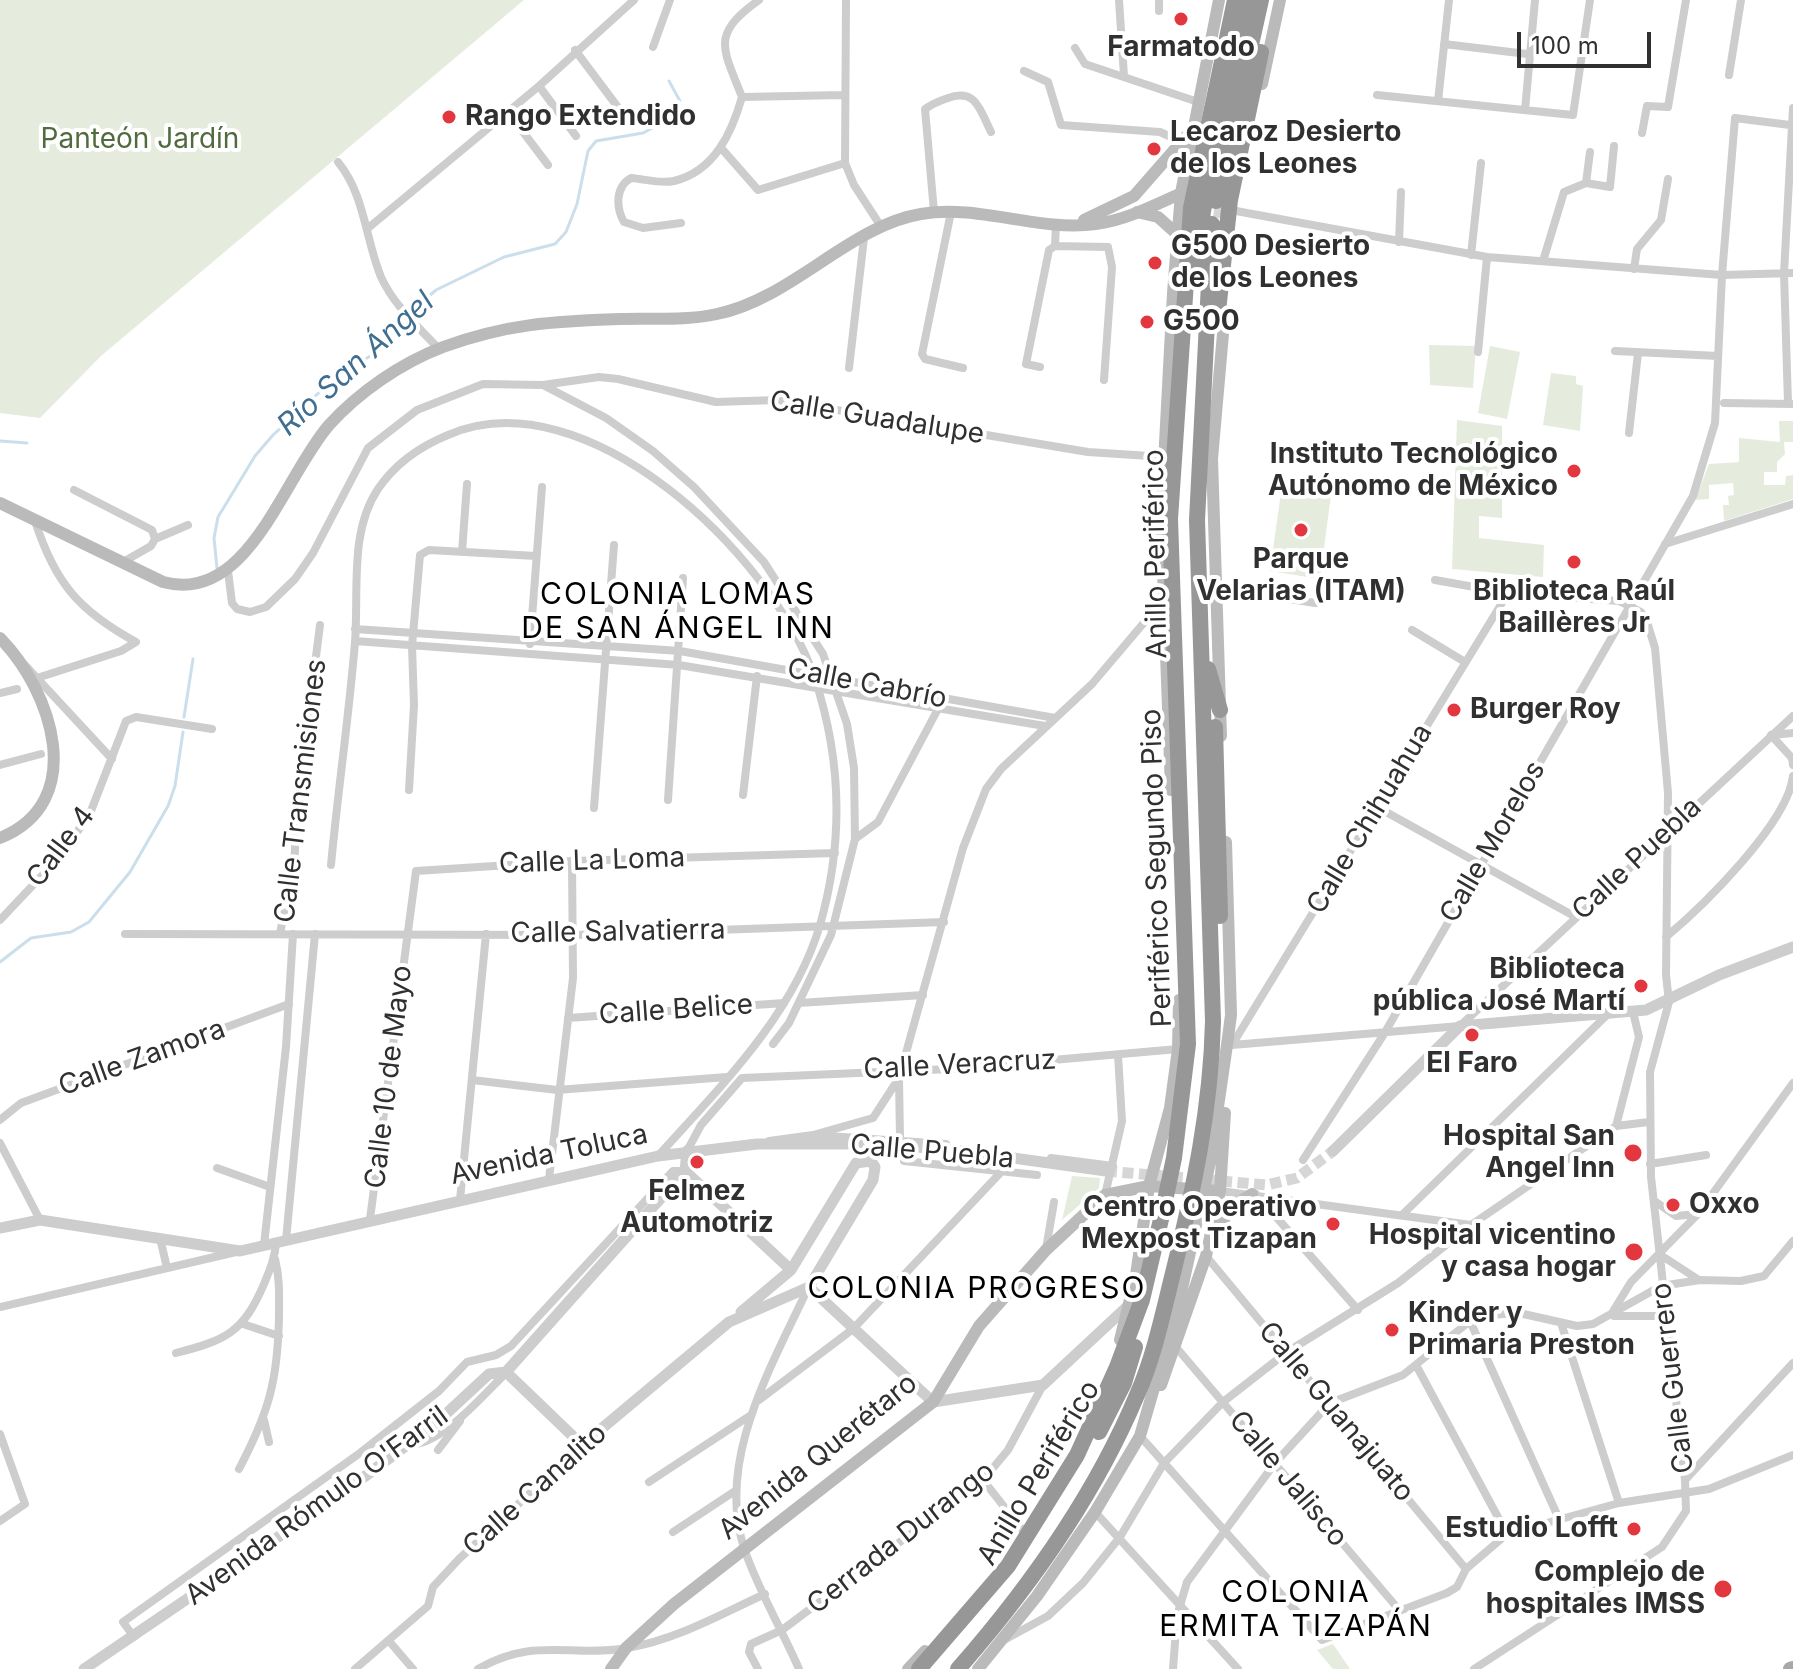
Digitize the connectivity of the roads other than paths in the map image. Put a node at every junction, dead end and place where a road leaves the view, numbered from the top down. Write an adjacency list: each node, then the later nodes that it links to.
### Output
1 (634, 0): 22 (street)
2 (670, 0): 20 (street)
3 (759, 0): 30 (street)
4 (846, 0): 28 (street)
5 (1119, 0): 26 (street)
6 (1159, 0): 18 (street)
7 (1219, 0): 32 (main road)
8 (1235, 0): 319 (highway, Periférico Segundo Piso)
9 (1247, 0): 93 (highway, Anillo Periférico)
10 (1261, 0): 78 (highway, Anillo Periférico)
11 (1288, 0): 17 (main road)
12 (1449, 0): 19 (street)
13 (1535, 0): 23 (street)
14 (1590, 0): 34 (street)
15 (1686, 0): 40 (street)
16 (1741, 0): 25 (street)
17 (1276, 4): 45 (main road); 322 (highway, Periférico Segundo Piso)
18 (1159, 11)
19 (1444, 44): 23 (street); 31 (street)
20 (653, 47)
21 (1075, 48): 26 (street)
22 (575, 50): 27 (street); 36 (street)
23 (1527, 54): 34 (street)
24 (1024, 71): 42 (street)
25 (1729, 75)
26 (1124, 76): 32 (street)
27 (539, 86): 35 (street); 41 (street)
28 (844, 95): 30 (street); 48 (street)
29 (1377, 95): 31 (street)
30 (742, 97): 44 (street)
31 (1438, 101): 34 (street)
32 (1198, 102): 38 (main road)
33 (1793, 108): 37 (street)
34 (1525, 110)
35 (508, 112): 50 (street); 65 (street)
36 (623, 114)
37 (1790, 125): 74 (street); 75 (street, Calle Morelos)
38 (1192, 129): 42 (main road); 47 (main road)
39 (991, 132): 58 (street)
40 (1642, 133)
41 (576, 136)
42 (1182, 142): 63 (main road)
43 (1614, 146): 54 (street)
44 (722, 149): 48 (street); 61 (street)
45 (1248, 149): 47 (main road); 52 (main road)
46 (1590, 152): 54 (street)
47 (1191, 162): 55 (main road)
48 (845, 163): 64 (street)
49 (1481, 163): 70 (street)
50 (548, 165)
51 (342, 166): 65 (street)
52 (1244, 167): 55 (main road); 57 (main road)
53 (1668, 179): 73 (street)
54 (1586, 183): 72 (street)
55 (1187, 191): 60 (main road); 66 (main road)
56 (1401, 192): 68 (street)
57 (1236, 211): 68 (street); 110 (main road)
58 (934, 212): 59 (main road); 64 (main road)
59 (951, 212): 62 (main road); 86 (street)
60 (1137, 212): 63 (main road); 66 (main road)
61 (681, 223)
62 (1056, 223): 63 (main road); 69 (street)
63 (1076, 223)
64 (882, 228): 67 (main road)
65 (367, 229): 79 (street)
66 (1177, 234): 93 (main road)
67 (864, 238): 79 (main road); 85 (street)
68 (1399, 242): 70 (street)
69 (1055, 246): 84 (street); 87 (street)
70 (1471, 255): 71 (street)
71 (1487, 257): 72 (street); 81 (street)
72 (1543, 261): 73 (street)
73 (1634, 269): 75 (street)
74 (1788, 273): 75 (street); 77 (street)
75 (1722, 275): 83 (street, Calle Morelos)
76 (1210, 319): 78 (highway)
77 (1788, 339): 90 (street)
78 (1207, 342): 124 (highway, Anillo Periférico)
79 (439, 349): 107 (main road)
80 (1615, 351): 82 (street)
81 (1478, 352)
82 (1638, 353): 83 (street); 92 (street)
83 (1718, 356): 102 (street, Calle Morelos)
84 (1040, 367)
85 (849, 368)
86 (963, 368)
87 (1104, 380)
88 (543, 385): 93 (street, Calle Guadalupe); 107 (street, Calle Guadalupe); 134 (street, Calle Guadalupe)
89 (1724, 403): 90 (street)
90 (1790, 403)
91 (1178, 425): 93 (highway)
92 (1629, 433)
93 (1172, 453): 112 (main road); 141 (highway, Anillo Periférico)
94 (467, 484): 104 (street)
95 (542, 487): 105 (street)
96 (74, 490): 101 (street)
97 (0, 503): 99 (main road)
98 (1793, 504): 102 (street)
99 (35, 520): 106 (main road); 133 (street)
100 (188, 525): 101 (street)
101 (155, 539): 106 (street)
102 (1665, 544): 114 (street, Calle Morelos)
103 (614, 545): 123 (street)
104 (462, 552): 105 (street); 118 (street)
105 (536, 556): 121 (street)
106 (123, 562): 107 (main road)
107 (228, 571)
108 (683, 578): 125 (street)
109 (1435, 580): 111 (street)
110 (1215, 587): 113 (street); 142 (main road)
111 (1508, 593): 114 (street); 129 (street, Calle Chihuahua)
112 (1164, 599): 144 (street); 153 (main road)
113 (1315, 603)
114 (1631, 605): 160 (street, Calle Guerrero); 165 (street, Calle Morelos)
115 (320, 625): 173 (street, Calle Transmisiones)
116 (355, 629): 118 (street, Calle Cabrío); 120 (street); 131 (street)
117 (1412, 630): 129 (street)
118 (413, 635): 121 (street, Calle Cabrío); 122 (street)
119 (0, 638): 128 (main road)
120 (355, 641): 122 (street, Calle Cabrío); 166 (street)
121 (530, 641): 123 (street, Calle Cabrío); 126 (street)
122 (412, 646): 126 (street, Calle Cabrío); 155 (street)
123 (606, 646): 125 (street, Calle Cabrío); 127 (street)
124 (1201, 648): 142 (highway); 214 (highway, Anillo Periférico)
125 (680, 651): 130 (street); 131 (street, Calle Cabrío)
126 (528, 653): 127 (street, Calle Cabrío)
127 (605, 659): 130 (street, Calle Cabrío); 159 (street)
128 (18, 660): 133 (street); 161 (main road)
129 (1465, 662): 158 (street, Calle Chihuahua)
130 (679, 665): 132 (street, Calle Cabrío); 157 (street)
131 (813, 674): 134 (street, Calle Cabrío); 135 (street)
132 (757, 676): 135 (street, Calle Cabrío); 156 (street)
133 (37, 678): 150 (street)
134 (833, 679): 137 (street, Calle Guadalupe); 139 (street, Calle Cabrío)
135 (817, 687): 137 (street, Calle Cabrío); 163 (street)
136 (17, 689): 138 (street)
137 (838, 691): 140 (street, Calle Cabrío); 162 (street, Calle Guadalupe)
138 (0, 693)
139 (943, 699): 140 (street); 144 (street, Calle Cabrío)
140 (938, 708): 145 (street, Calle Cabrío); 162 (street)
141 (1185, 709): 153 (highway); 214 (highway, Anillo Periférico)
142 (1220, 710): 188 (main road)
143 (1793, 716): 148 (street, Calle Puebla)
144 (1055, 718): 145 (street)
145 (1045, 726): 169 (street)
146 (212, 729): 150 (street, Calle 4)
147 (1793, 733): 148 (street)
148 (1771, 735): 152 (street); 160 (street, Calle Puebla)
149 (41, 754): 151 (street)
150 (112, 759): 168 (street, Calle 4)
151 (0, 765)
152 (1793, 765)
153 (1171, 773): 194 (main road)
154 (1793, 776): 179 (street)
155 (409, 790)
156 (743, 795)
157 (668, 800)
158 (1377, 807): 165 (street); 193 (street, Calle Chihuahua)
159 (594, 808)
160 (1669, 830): 167 (street, Calle Puebla); 179 (street, Calle Guerrero)
161 (0, 838)
162 (855, 839): 170 (street, Calle Guadalupe)
163 (835, 853): 164 (street, Calle La Loma); 171 (street)
164 (572, 861): 177 (street, Calle La Loma); 178 (street)
165 (1480, 863): 167 (street); 191 (street, Calle Morelos)
166 (331, 865)
167 (1574, 916): 190 (street, Calle Puebla)
168 (0, 920)
169 (944, 922): 170 (street, Calle Salvatierra); 181 (street)
170 (834, 926): 171 (street, Calle Salvatierra); 184 (street, Calle Guadalupe)
171 (819, 927): 178 (street, Calle Salvatierra); 183 (street)
172 (125, 934): 173 (street)
173 (280, 934): 174 (street, Calle Transmisiones)
174 (293, 934): 175 (street, Calle Salvatierra); 185 (street, Calle Transmisiones)
175 (315, 934): 177 (street, Calle Salvatierra); 240 (street, Calle Transmisiones)
176 (486, 934): 177 (street, Calle Salvatierra); 178 (street, Calle Salvatierra); 198 (street)
177 (408, 935): 234 (street, Calle 10 de Mayo)
178 (575, 935): 189 (street)
179 (1666, 937): 182 (street, Calle Guerrero)
180 (1793, 947): 182 (street)
181 (923, 995): 184 (street); 196 (street)
182 (1669, 1002): 186 (street); 202 (street, Calle Guerrero)
183 (784, 1003): 189 (street, Calle Belice); 197 (street)
184 (799, 1003): 192 (street, Calle Guadalupe)
185 (289, 1004): 201 (street, Calle Zamora); 223 (street, Calle Transmisiones)
186 (1633, 1012): 187 (street); 203 (street)
187 (1608, 1014): 190 (street); 232 (street)
188 (1231, 1015): 193 (main road); 214 (main road)
189 (568, 1018): 200 (street)
190 (1460, 1026): 191 (street); 209 (street, Calle Puebla)
191 (1384, 1034): 193 (street); 212 (street, Calle Morelos)
192 (773, 1044)
193 (1232, 1045): 224 (main road)
194 (1178, 1049): 195 (street, Calle Veracruz); 222 (main road)
195 (1118, 1055): 196 (street, Calle Veracruz); 217 (street)
196 (899, 1073): 204 (street); 205 (street); 208 (street, Calle Veracruz)
197 (727, 1077): 200 (street); 211 (street)
198 (472, 1080): 200 (street); 227 (street)
199 (1793, 1083): 233 (street)
200 (557, 1090): 221 (street)
201 (0, 1120)
202 (1649, 1122): 203 (street); 215 (street, Calle Guerrero)
203 (1616, 1126): 236 (street)
204 (813, 1135): 205 (street, Avenida Toluca); 207 (street, Avenida Toluca)
205 (900, 1138): 217 (street, Avenida Toluca)
206 (0, 1143): 235 (street)
207 (757, 1144): 208 (street, Avenida Toluca); 217 (street, Calle Puebla)
208 (687, 1151): 211 (street, Avenida Toluca); 219 (street)
209 (1333, 1151)
210 (1706, 1155): 215 (street)
211 (658, 1156): 221 (street, Avenida Toluca)
212 (1303, 1160)
213 (904, 1161): 218 (street)
214 (1198, 1161): 231 (highway, Anillo Periférico)
215 (1650, 1164): 229 (street, Calle Guerrero)
216 (217, 1168): 223 (street)
217 (1109, 1168): 226 (street)
218 (1003, 1170): 220 (street); 261 (street)
219 (685, 1171): 247 (street); 268 (street, Avenida Rómulo O'Farril); 307 (street, Avenida Rómulo O'Farril)
220 (1037, 1175)
221 (549, 1179): 227 (street, Avenida Toluca)
222 (1149, 1186): 224 (main road); 226 (main road); 230 (main road)
223 (270, 1187): 240 (street, Calle Transmisiones)
224 (1220, 1191): 225 (street); 244 (main road)
225 (1253, 1194): 232 (street); 244 (main road); 254 (street)
226 (1105, 1195): 241 (main road, Avenida Querétaro)
227 (460, 1200): 234 (street, Avenida Toluca)
228 (1054, 1202): 241 (street)
229 (1655, 1202): 233 (street); 243 (street, Calle Guerrero)
230 (1145, 1210): 248 (main road); 252 (main road)
231 (1186, 1212): 278 (main road); 320 (highway, Anillo Periférico); 321 (highway, Anillo Periférico)
232 (1403, 1214): 236 (street)
233 (1698, 1214): 243 (street)
234 (370, 1219): 240 (street, Avenida Toluca)
235 (40, 1220): 237 (street, Avenida Toluca); 238 (street, Avenida Toluca)
236 (1471, 1225): 254 (street)
237 (0, 1228)
238 (160, 1238): 242 (street, Avenida Toluca); 246 (street)
239 (1793, 1241): 249 (street)
240 (275, 1243): 242 (street, Avenida Toluca); 245 (street)
241 (1046, 1250): 271 (main road, Avenida Querétaro)
242 (240, 1251): 246 (street)
243 (1659, 1254): 249 (street); 250 (street, Calle Guerrero); 256 (street)
244 (1206, 1256): 248 (main road); 264 (street, Calle Guanajuato)
245 (275, 1259): 260 (street); 262 (street)
246 (167, 1268): 253 (street)
247 (791, 1270): 251 (street, Calle Canalito); 258 (street, Calle Canalito)
248 (1200, 1274): 263 (main road)
249 (1700, 1280): 250 (street)
250 (1661, 1286): 255 (street, Calle Guerrero); 256 (street)
251 (809, 1287): 258 (street, Calle Canalito); 261 (street); 270 (street)
252 (1131, 1302): 269 (street); 297 (main road)
253 (0, 1307)
254 (1358, 1310): 264 (street)
255 (1665, 1316): 256 (street); 288 (street, Calle Guerrero)
256 (1610, 1317): 259 (street)
257 (1470, 1321): 259 (street); 267 (street); 294 (street)
258 (729, 1322): 281 (street, Calle Canalito)
259 (1561, 1323): 292 (street)
260 (243, 1324): 262 (street); 265 (street)
261 (853, 1329): 270 (street); 271 (street)
262 (279, 1336): 276 (street)
263 (1175, 1346): 272 (street, Calle Jalisco); 278 (main road)
264 (1287, 1352): 272 (street); 273 (street, Calle Guanajuato)
265 (176, 1353)
266 (1793, 1363): 288 (street)
267 (1416, 1365): 273 (street); 299 (street)
268 (506, 1372): 274 (street); 280 (street, Avenida Rómulo O'Farril); 281 (street)
269 (1043, 1385): 271 (street); 287 (street, Cerrada Durango)
270 (758, 1400): 275 (street)
271 (933, 1402): 301 (main road, Avenida Querétaro)
272 (1223, 1402): 284 (street); 285 (street, Calle Jalisco)
273 (1330, 1403): 285 (street); 302 (street, Calle Guanajuato)
274 (468, 1411): 280 (street); 282 (street)
275 (752, 1415): 289 (street); 290 (street)
276 (264, 1419): 279 (street); 286 (street)
277 (0, 1434): 295 (street)
278 (1140, 1436): 284 (street); 293 (main road)
279 (269, 1442)
280 (408, 1445): 307 (street, Avenida Rómulo O'Farril)
281 (582, 1445): 308 (street, Calle Canalito)
282 (438, 1450)
283 (1793, 1455): 291 (street)
284 (1164, 1463): 298 (street); 300 (street)
285 (1275, 1463): 298 (street); 305 (street, Calle Jalisco)
286 (239, 1469)
287 (983, 1480): 297 (street); 306 (street, Cerrada Durango)
288 (1685, 1480): 291 (street, Calle Guerrero)
289 (649, 1482)
290 (735, 1491): 296 (street); 301 (street)
291 (1686, 1492): 292 (street); 326 (street)
292 (1619, 1503): 294 (street)
293 (1095, 1512): 300 (street); 309 (main road)
294 (1559, 1519): 299 (street)
295 (0, 1521)
296 (673, 1532)
297 (1024, 1532): 318 (main road)
298 (1224, 1532): 304 (street); 305 (street)
299 (1507, 1534): 302 (street)
300 (1120, 1537): 304 (street); 309 (street)
301 (744, 1549): 303 (street); 310 (main road, Avenida Querétaro)
302 (1466, 1569): 305 (street)
303 (765, 1594): 306 (street); 310 (street)
304 (1179, 1603): 324 (street); 325 (street)
305 (1400, 1611)
306 (782, 1630): 316 (street, Cerrada Durango); 317 (street)
307 (135, 1638): 311 (street, Avenida Rómulo O'Farril)
308 (389, 1641): 312 (street, Calle Canalito); 313 (street)
309 (1000, 1643): 323 (main road)
310 (626, 1648): 314 (street); 315 (main road, Avenida Querétaro)
311 (84, 1669)
312 (355, 1669)
313 (413, 1669)
314 (478, 1669)
315 (611, 1669)
316 (758, 1669)
317 (799, 1669)
318 (908, 1669)
319 (919, 1669)
320 (933, 1669)
321 (958, 1669)
322 (968, 1669)
323 (978, 1669)
324 (1173, 1669)
325 (1238, 1669)
326 (1474, 1669)

